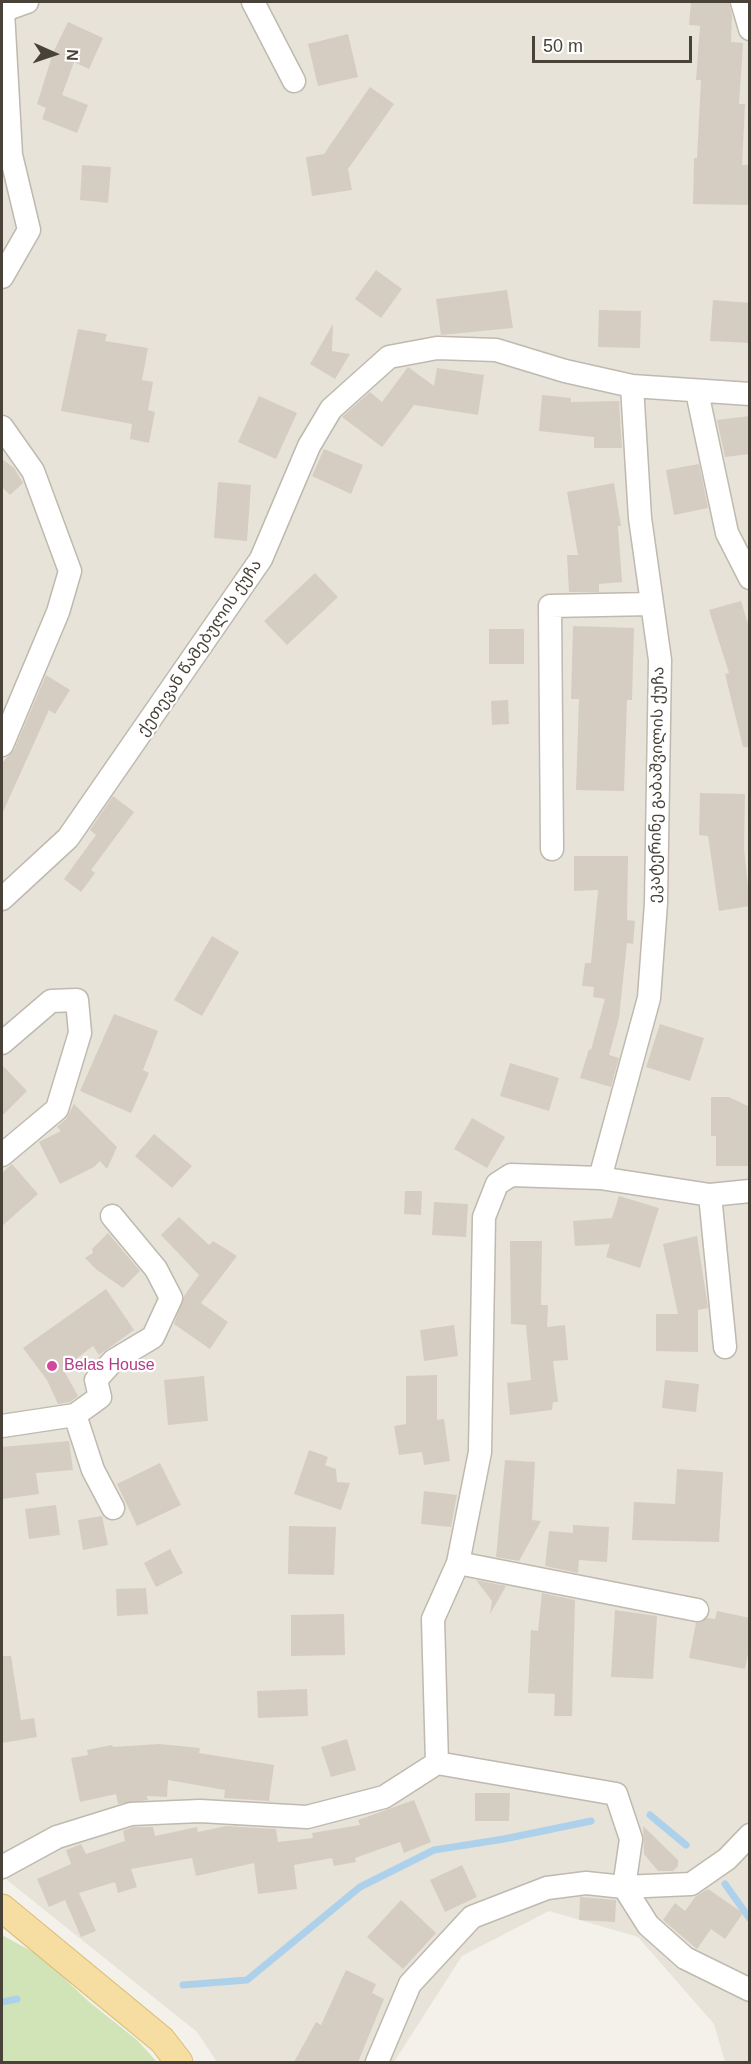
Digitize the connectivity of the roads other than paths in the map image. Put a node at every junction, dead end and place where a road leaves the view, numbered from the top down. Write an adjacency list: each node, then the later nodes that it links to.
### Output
1 (27, 2): 4 (street)
2 (253, 2): 6 (street)
3 (742, 2): 5 (street)
4 (2, 11): 7 (street)
5 (750, 29)
6 (294, 81)
7 (2, 277)
8 (632, 386): 9 (street, ქეთევან წამებულის ქუჩა); 13 (street, ეკატერინე გაბაშვილის ქუჩა); 16 (street, ქეთევან წამებულის ქუჩა)
9 (697, 392): 10 (street, ქეთევან წამებულის ქუჩა); 12 (street)
10 (750, 394)
11 (2, 427): 14 (street)
12 (750, 578)
13 (652, 604): 15 (street); 19 (street, ეკატერინე გაბაშვილის ქუჩა)
14 (2, 745)
15 (552, 849)
16 (2, 898)
17 (2, 1043): 18 (street)
18 (2, 1155)
19 (600, 1178): 21 (street); 27 (street)
20 (750, 1191): 21 (street)
21 (710, 1195): 23 (street)
22 (112, 1216): 24 (street)
23 (725, 1347)
24 (75, 1415): 25 (street); 26 (street)
25 (2, 1426)
26 (113, 1508)
27 (458, 1563): 28 (street); 29 (street)
28 (697, 1610)
29 (437, 1763): 31 (street); 32 (street)
30 (750, 1835): 32 (street)
31 (2, 1867)
32 (624, 1887): 34 (street); 36 (street)
33 (2, 1908): 35 (main road)
34 (750, 1990)
35 (179, 2062)
36 (377, 2062)

